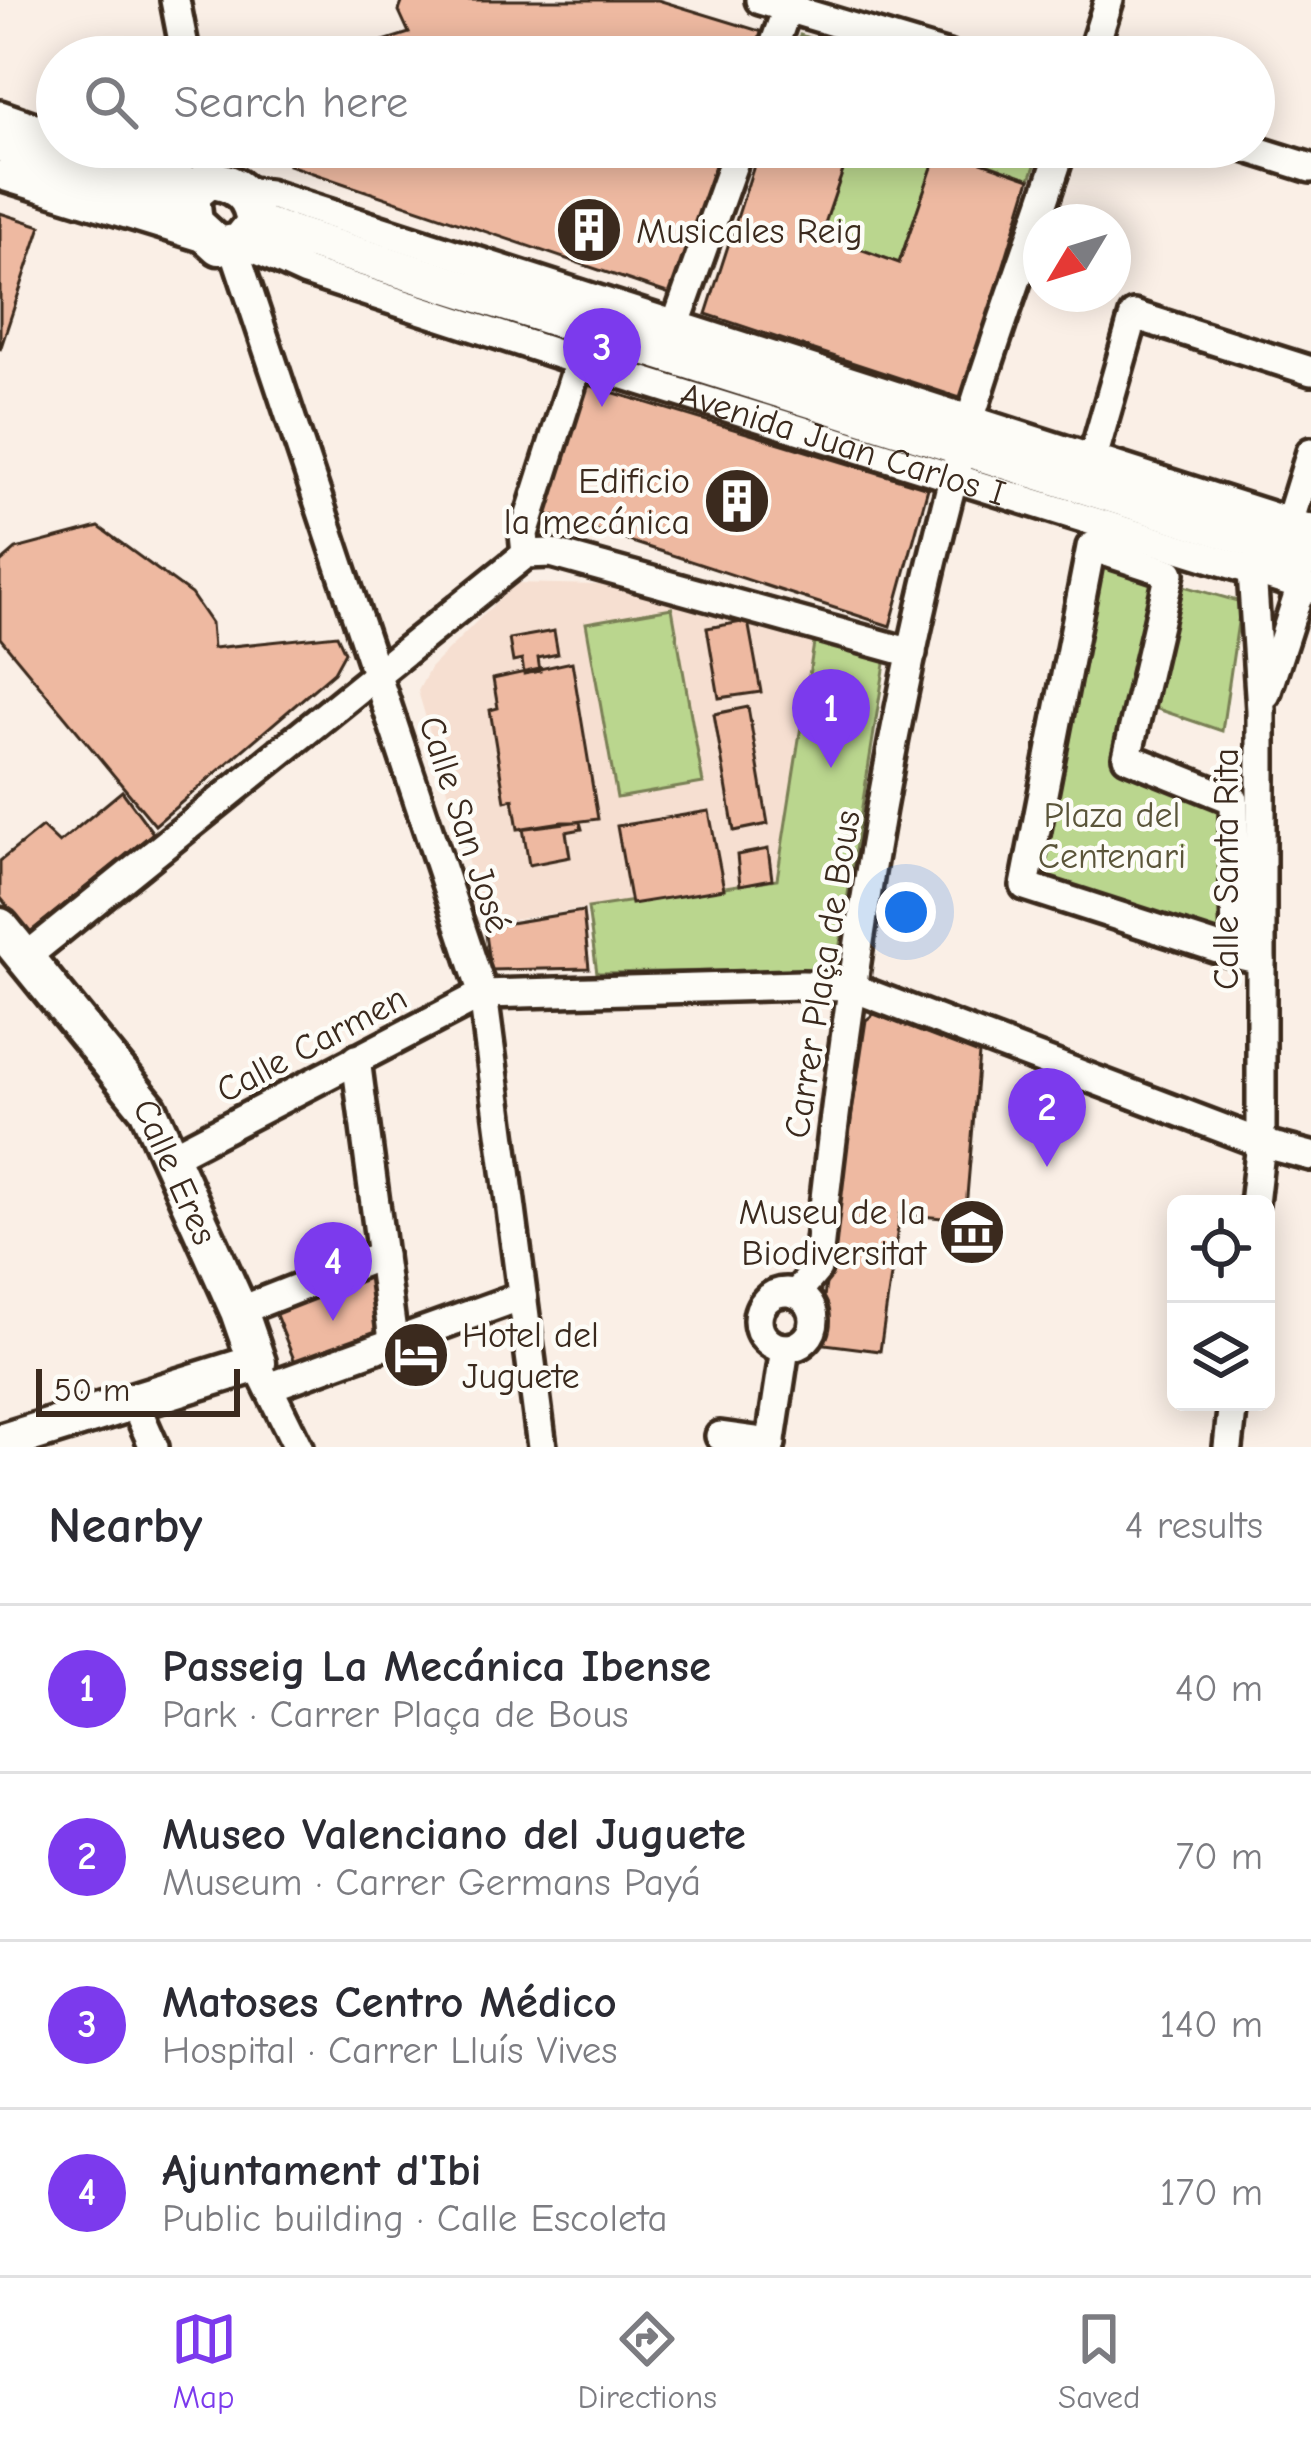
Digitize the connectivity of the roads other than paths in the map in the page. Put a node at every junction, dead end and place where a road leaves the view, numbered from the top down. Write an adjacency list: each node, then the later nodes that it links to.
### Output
1 (175, 0): 4 (street)
2 (1109, 0): 7 (street)
3 (779, 3): 5 (street); 6 (street)
4 (182, 36)
5 (774, 36)
6 (884, 36)
7 (1098, 36)
8 (0, 115): 9 (street)
9 (36, 128)
10 (0, 143): 11 (main road, Avenida Juan Carlos I)
11 (36, 153)
12 (1275, 157): 17 (street)
13 (87, 168): 19 (main road, Avenida Juan Carlos I)
14 (136, 168): 19 (street, Avenida Juan Carlos I)
15 (732, 168): 20 (street)
16 (1055, 168): 23 (street, Carrer Plaça de Bous)
17 (1311, 168)
18 (0, 175): 19 (street, Avenida Juan Carlos I)
19 (219, 206): 20 (main road, Avenida Juan Carlos I); 21 (street, Avenida Juan Carlos I); 29 (street, Calle San José)
20 (671, 338): 23 (main road, Avenida Juan Carlos I)
21 (579, 362): 23 (street, Avenida Juan Carlos I); 26 (street)
22 (1311, 370): 25 (street)
23 (964, 450): 25 (street, Avenida Juan Carlos I); 27 (main road, Avenida Juan Carlos I); 28 (street, Carrer Plaça de Bous)
24 (1311, 452): 27 (street)
25 (1093, 458): 27 (street, Avenida Juan Carlos I)
26 (526, 554): 28 (street); 29 (street)
27 (1294, 558): 30 (street, Calle Santa Rita); 30 (street)
28 (912, 653): 34 (street, Carrer Plaça de Bous)
29 (380, 673): 32 (street); 35 (street, Calle San José)
30 (1261, 710): 33 (street, Calle Santa Rita)
31 (0, 927): 32 (main road, Calle Eres)
32 (26, 957): 38 (main road, Calle Eres)
33 (1248, 957): 33 (street); 37 (street, Calle Santa Rita)
34 (848, 986): 35 (street); 37 (street); 42 (street, Carrer Plaça de Bous)
35 (483, 994): 36 (street, Calle Carmen); 43 (street, Calle San José)
36 (356, 1059): 38 (street, Calle Carmen); 41 (street)
37 (1261, 1143): 39 (street); 40 (street, Calle Santa Rita)
38 (172, 1156): 44 (main road, Calle Eres)
39 (1311, 1156)
40 (1255, 1195)
41 (382, 1255): 44 (street); 45 (street)
42 (796, 1294): 46 (street); 46 (street)
43 (523, 1296): 45 (street); 55 (street, Calle San José)
44 (239, 1311): 47 (main road, Calle Eres)
45 (393, 1340): 47 (street)
46 (785, 1348): 52 (street)
47 (263, 1375): 48 (main road); 54 (street, Calle Eres)
48 (135, 1403): 51 (main road); 53 (street)
49 (1232, 1411): 56 (street)
50 (720, 1436): 52 (street)
51 (0, 1443)
52 (770, 1445)
53 (154, 1447)
54 (298, 1447)
55 (542, 1447)
56 (1228, 1447)

